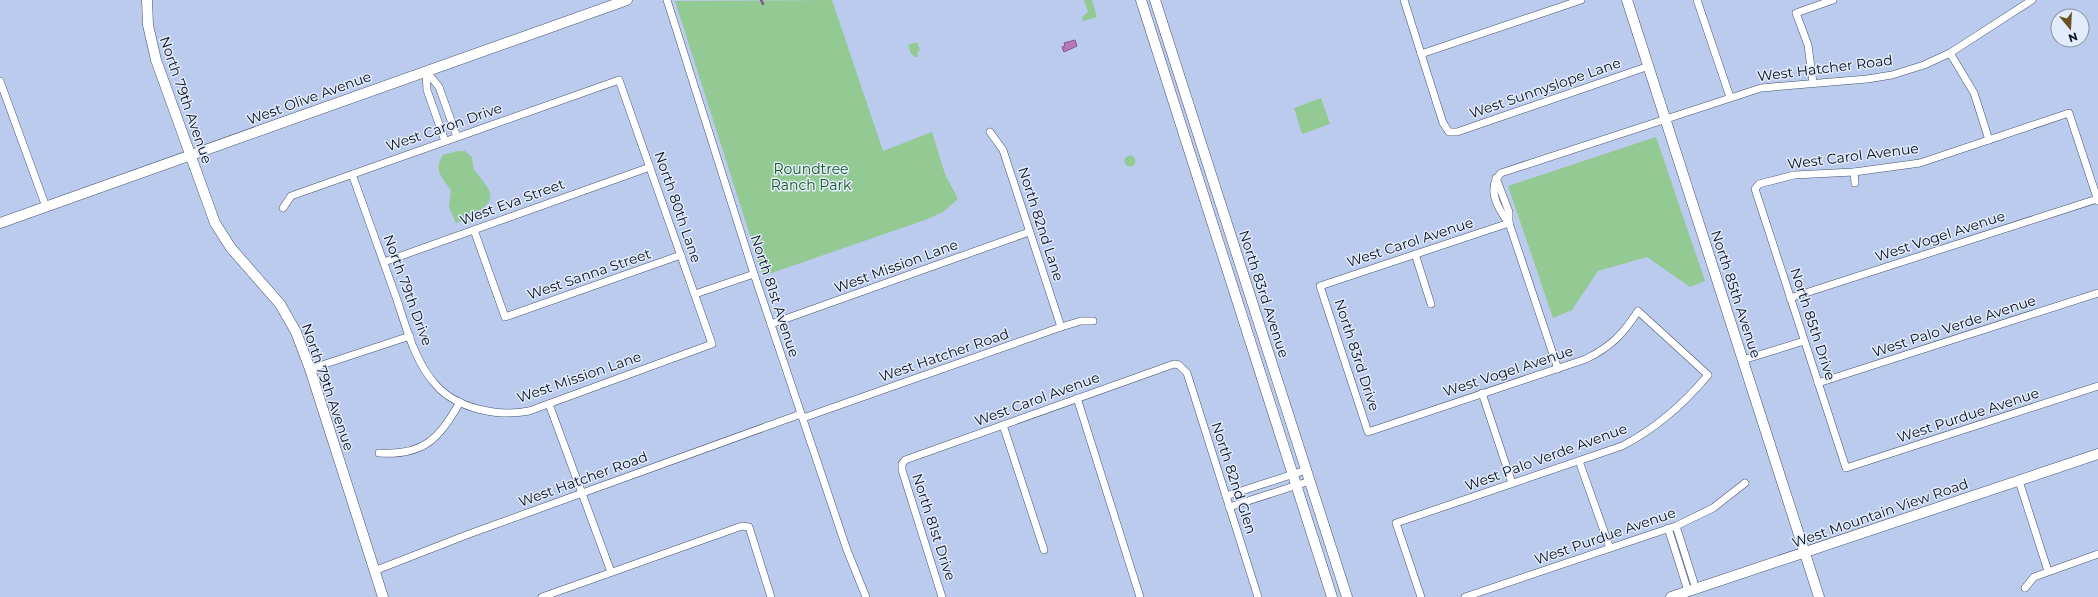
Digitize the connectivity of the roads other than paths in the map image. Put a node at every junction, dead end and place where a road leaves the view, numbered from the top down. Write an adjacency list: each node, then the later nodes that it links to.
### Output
1 (147, 0): 27 (main road, North 79th Avenue)
2 (627, 0): 17 (main road, West Olive Avenue)
3 (667, 0): 43 (street, North 81st Avenue)
4 (1141, 0): 13 (main road, North 83rd Avenue)
5 (1155, 0): 12 (main road, North 83rd Avenue)
6 (1404, 0): 15 (street)
7 (1581, 0): 15 (street)
8 (1627, 0): 16 (main road, North 85th Avenue)
9 (1697, 0): 21 (street)
10 (1833, 0): 20 (street)
11 (2032, 0): 14 (street, West Hatcher Road)
12 (1162, 21): 13 (main road); 74 (main road, North 83rd Avenue)
13 (1149, 25): 75 (main road, North 83rd Avenue)
14 (1950, 53): 20 (street, West Hatcher Road); 25 (street)
15 (1421, 54): 16 (street, West Sunnyslope Lane)
16 (1649, 66): 22 (main road, North 85th Avenue)
17 (426, 71): 24 (street); 26 (street); 27 (main road, West Olive Avenue)
18 (619, 80): 24 (street, West Caron Drive); 28 (street, North 80th Lane)
19 (0, 81): 34 (street)
20 (1813, 83): 21 (street, West Hatcher Road)
21 (1730, 97): 22 (street, West Hatcher Road)
22 (1665, 120): 37 (street, West Hatcher Road); 55 (main road, North 85th Avenue)
23 (990, 132): 39 (street, North 82nd Lane)
24 (457, 137): 26 (street, West Caron Drive)
25 (1989, 140): 29 (street, West Carol Avenue); 33 (street, West Carol Avenue)
26 (445, 141): 30 (street, West Caron Drive)
27 (190, 155): 34 (main road, West Olive Avenue); 57 (main road, North 79th Avenue)
28 (650, 167): 38 (street, West Eva Street); 41 (street, North 80th Lane)
29 (1854, 172): 31 (street); 32 (street, West Carol Avenue)
30 (352, 174): 35 (street, West Caron Drive); 42 (street, North 79th Drive)
31 (1855, 184)
32 (1755, 189): 47 (street, North 85th Drive)
33 (2098, 200): 47 (street, West Vogel Avenue)
34 (46, 207): 36 (main road, West Olive Avenue)
35 (284, 208)
36 (0, 223)
37 (1508, 223): 40 (street, West Carol Avenue); 58 (street)
38 (474, 230): 41 (street, West Sanna Street); 42 (street, West Eva Street)
39 (1029, 232): 50 (street, West Mission Lane); 51 (street, North 82nd Lane)
40 (1415, 254): 44 (street, West Carol Avenue); 48 (street)
41 (681, 255): 46 (street, North 80th Lane)
42 (384, 262): 52 (street, North 79th Drive)
43 (754, 274): 46 (street); 50 (street, North 81st Avenue)
44 (1320, 286): 68 (street, North 83rd Drive)
45 (2098, 293): 60 (street, West Palo Verde Avenue)
46 (695, 294): 54 (street, North 80th Lane)
47 (1790, 298): 53 (street, North 85th Drive)
48 (1431, 304)
49 (1093, 321): 51 (street, West Hatcher Road)
50 (771, 324): 66 (street, North 81st Avenue)
51 (1061, 327): 66 (street, West Hatcher Road)
52 (410, 336): 57 (street); 64 (street, North 79th Drive)
53 (1804, 341): 55 (street); 60 (street, North 85th Drive)
54 (712, 344): 65 (street, West Mission Lane)
55 (1743, 360): 88 (main road, North 85th Avenue)
56 (1183, 368): 63 (street, West Carol Avenue); 82 (street, North 82nd Glen)
57 (310, 369): 90 (main road, North 79th Avenue)
58 (1558, 369): 59 (street, West Vogel Avenue); 62 (street, West Vogel Avenue)
59 (1708, 375): 71 (street, West Palo Verde Avenue)
60 (1818, 382): 73 (street, North 85th Drive)
61 (2098, 386): 73 (street, West Purdue Avenue)
62 (1482, 393): 68 (street, West Vogel Avenue); 78 (street)
63 (1077, 398): 67 (street, West Carol Avenue); 100 (street)
64 (460, 402): 65 (street, West Mission Lane); 69 (street)
65 (549, 404): 81 (street)
66 (802, 416): 81 (street, West Hatcher Road); 98 (street, North 81st Avenue)
67 (1003, 425): 72 (street, West Carol Avenue); 87 (street)
68 (1368, 432)
69 (379, 453)
70 (2098, 454): 77 (main road, West Mountain View Road)
71 (1579, 461): 78 (street, West Palo Verde Avenue); 86 (street)
72 (902, 464): 99 (street, North 81st Drive)
73 (1846, 468)
74 (1306, 470): 75 (street); 76 (main road, North 83rd Avenue)
75 (1292, 475): 80 (main road, North 83rd Avenue); 82 (street)
76 (1310, 481): 80 (street); 103 (main road, North 83rd Avenue)
77 (2019, 481): 88 (main road, West Mountain View Road); 91 (street)
78 (1512, 483): 104 (street, West Palo Verde Avenue)
79 (1745, 483): 84 (street, West Purdue Avenue)
80 (1296, 485): 83 (street); 102 (main road, North 83rd Avenue)
81 (581, 494): 90 (street, West Hatcher Road); 92 (street)
82 (1226, 496): 83 (street, North 82nd Glen)
83 (1229, 506): 101 (street, North 82nd Glen)
84 (1676, 526): 85 (street, West Purdue Avenue); 94 (street)
85 (1668, 528): 86 (street, West Purdue Avenue); 94 (street)
86 (1610, 548): 105 (street, West Purdue Avenue)
87 (1044, 550)
88 (1805, 553): 94 (main road, West Mountain View Road); 107 (main road, North 85th Avenue)
89 (2098, 554): 91 (street)
90 (374, 570): 95 (main road, North 79th Avenue)
91 (2048, 571): 93 (street)
92 (611, 572): 96 (street); 97 (street)
93 (2025, 588)
94 (1692, 590): 106 (main road, West Mountain View Road)
95 (383, 597)
96 (542, 597)
97 (771, 597)
98 (866, 597)
99 (942, 597)
100 (1140, 597)
101 (1258, 597)
102 (1332, 597)
103 (1347, 597)
104 (1421, 597)
105 (1465, 597)
106 (1671, 597)
107 (1820, 597)

